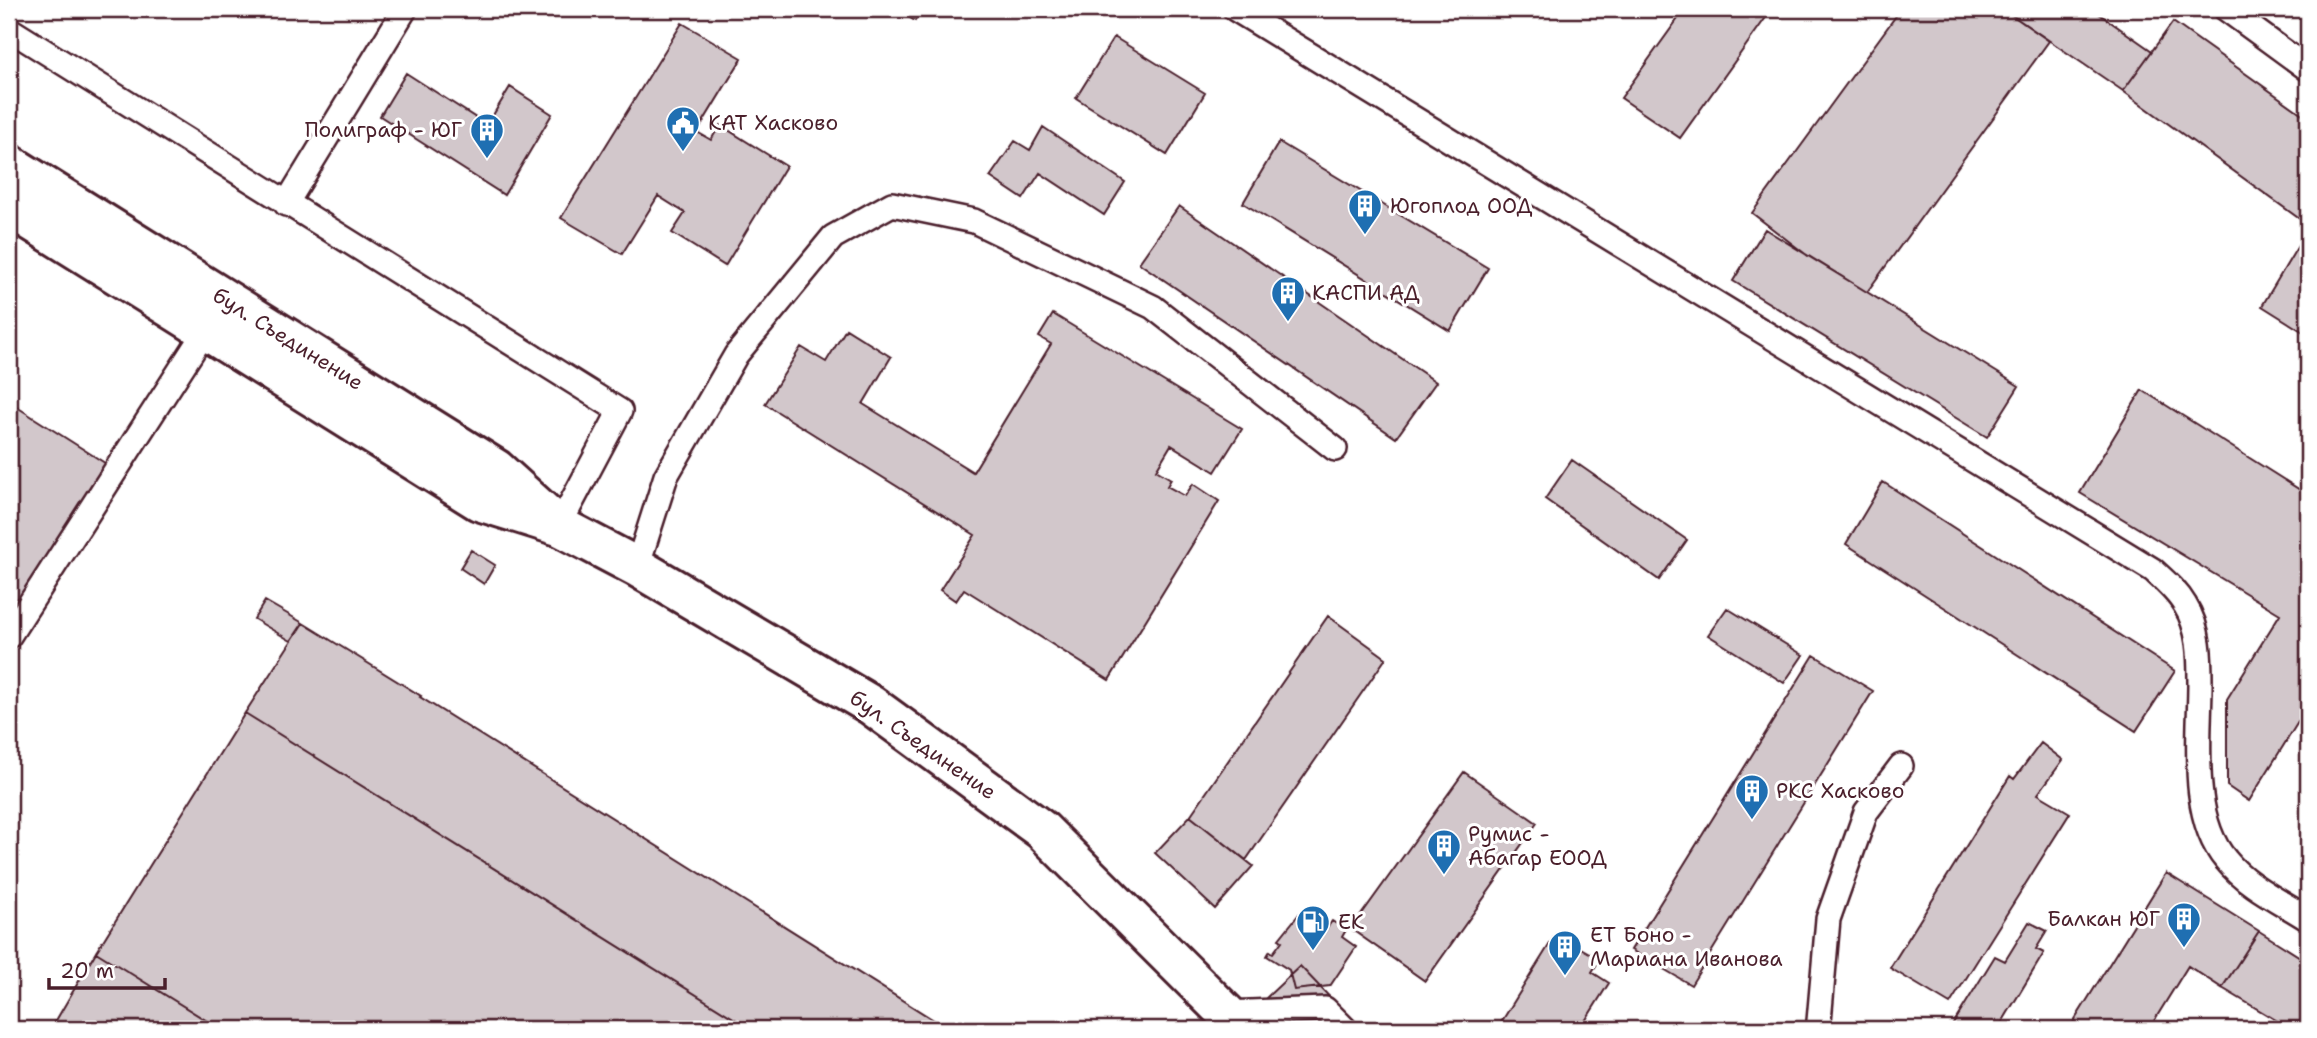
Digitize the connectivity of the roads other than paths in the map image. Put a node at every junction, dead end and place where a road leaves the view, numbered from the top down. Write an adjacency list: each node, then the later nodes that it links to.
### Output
1 (405, 9): 7 (lane)
2 (1236, 9): 15 (lane)
3 (2226, 9): 5 (lane)
4 (9, 29): 7 (lane)
5 (2308, 69)
6 (9, 163): 11 (main road, бул. Съединение)
7 (286, 204): 11 (lane)
8 (9, 207): 9 (main road, бул. Съединение)
9 (206, 330): 11 (main road, бул. Съединение); 13 (lane)
10 (1335, 449): 12 (lane)
11 (559, 526): 12 (main road, бул. Съединение)
12 (637, 567): 16 (main road, бул. Съединение)
13 (9, 636)
14 (1900, 766): 18 (lane)
15 (2308, 919)
16 (1232, 1021): 17 (lane)
17 (1345, 1029)
18 (1820, 1029)

